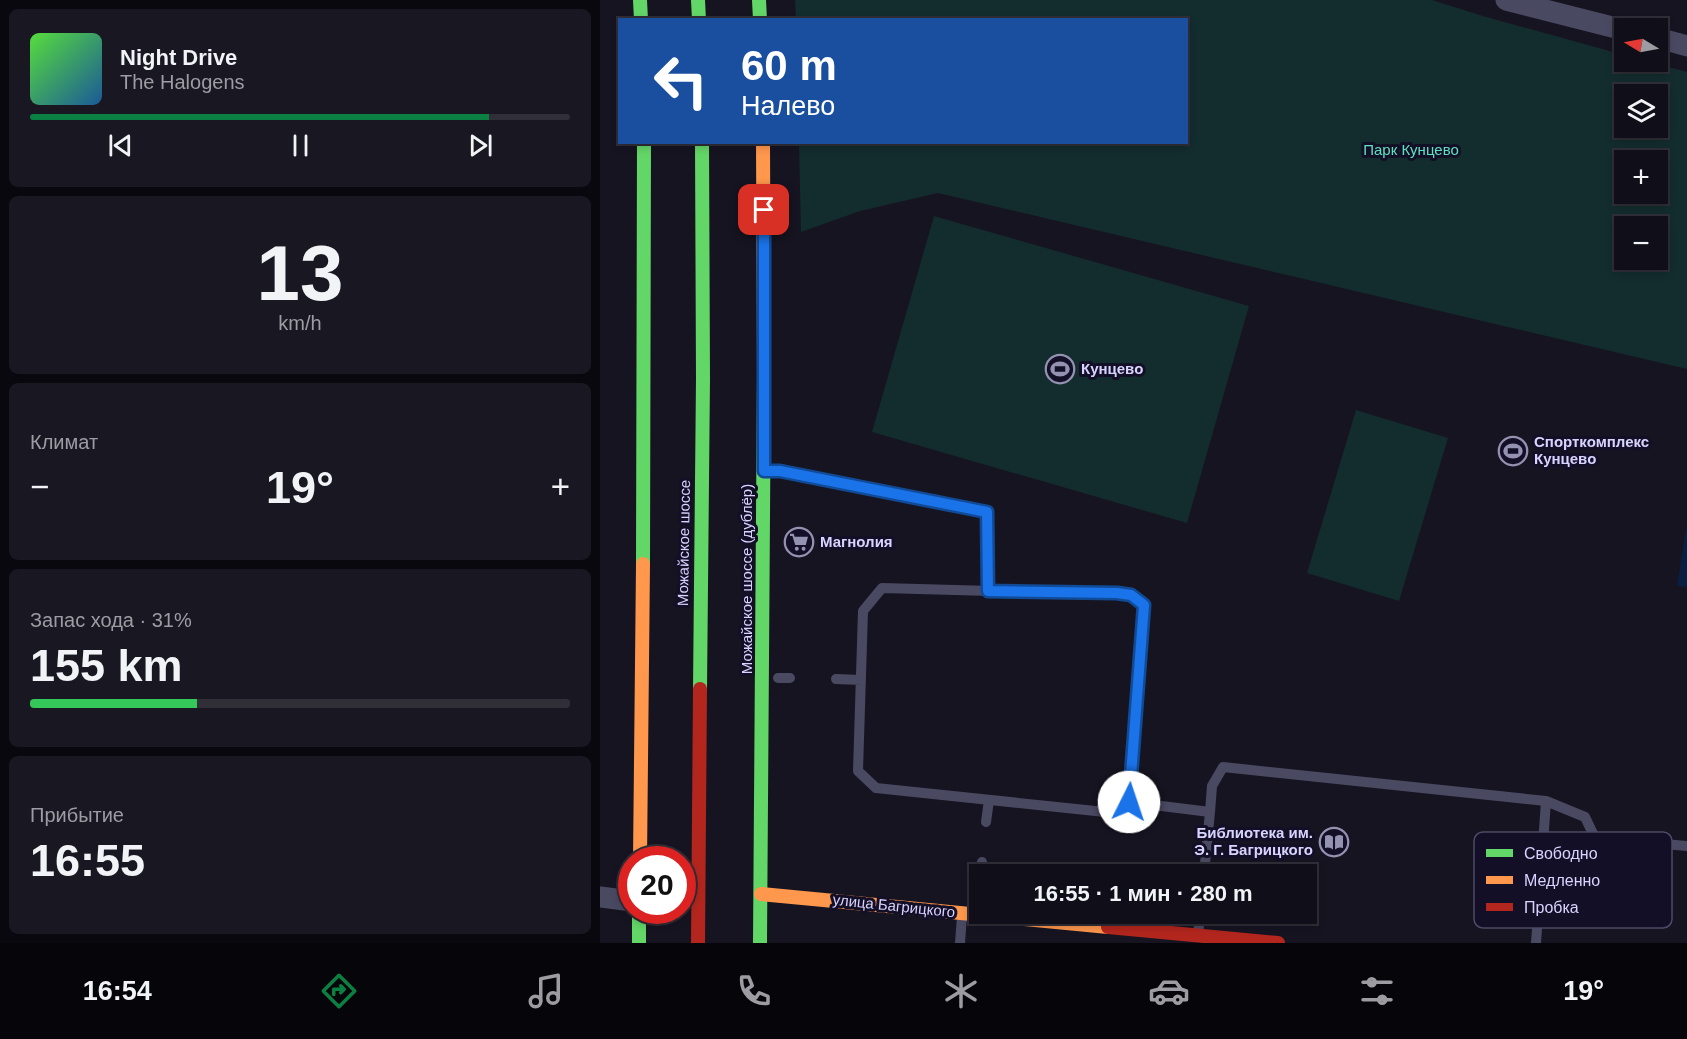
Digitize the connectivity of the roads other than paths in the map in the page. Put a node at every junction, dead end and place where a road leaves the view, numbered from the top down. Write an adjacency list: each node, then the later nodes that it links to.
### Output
1 (640, 0): 5 (main road)
2 (698, 0): 6 (main road)
3 (759, 0): 7 (main road)
4 (1506, 0): 8 (street)
5 (641, 18)
6 (699, 18)
7 (760, 18)
8 (1614, 27)
9 (1668, 41): 10 (street)
10 (1687, 46)
11 (644, 144): 28 (main road)
12 (702, 144): 42 (main road, Можайское шоссе)
13 (763, 144): 14 (main road, Можайское шоссе (дублёр))
14 (764, 471): 15 (lane); 31 (main road, Можайское шоссе (дублёр))
15 (988, 591): 19 (lane); 22 (lane)
16 (778, 678): 17 (lane)
17 (790, 678)
18 (836, 679): 19 (lane)
19 (861, 680): 20 (lane)
20 (989, 800): 22 (lane); 24 (lane)
21 (1546, 801): 23 (lane); 25 (lane); 26 (lane)
22 (1129, 802): 23 (lane)
23 (1210, 812): 30 (lane)
24 (987, 822)
25 (1544, 832)
26 (1592, 832)
27 (1672, 845): 29 (lane)
28 (640, 846)
29 (1687, 846)
30 (1205, 864)
31 (760, 894): 35 (main road, улица Багрицкого); 43 (main road, Можайское шоссе (дублёр))
32 (600, 897): 33 (street)
33 (618, 899)
34 (969, 912): 35 (main road, улица Багрицкого)
35 (962, 913): 44 (lane)
36 (639, 924): 41 (main road)
37 (1101, 924): 40 (main road, улица Багрицкого)
38 (1199, 924): 40 (lane)
39 (1537, 928): 46 (lane)
40 (1198, 935): 45 (main road, улица Багрицкого)
41 (639, 943)
42 (698, 943)
43 (760, 943)
44 (960, 943)
45 (1278, 943)
46 (1536, 943)

